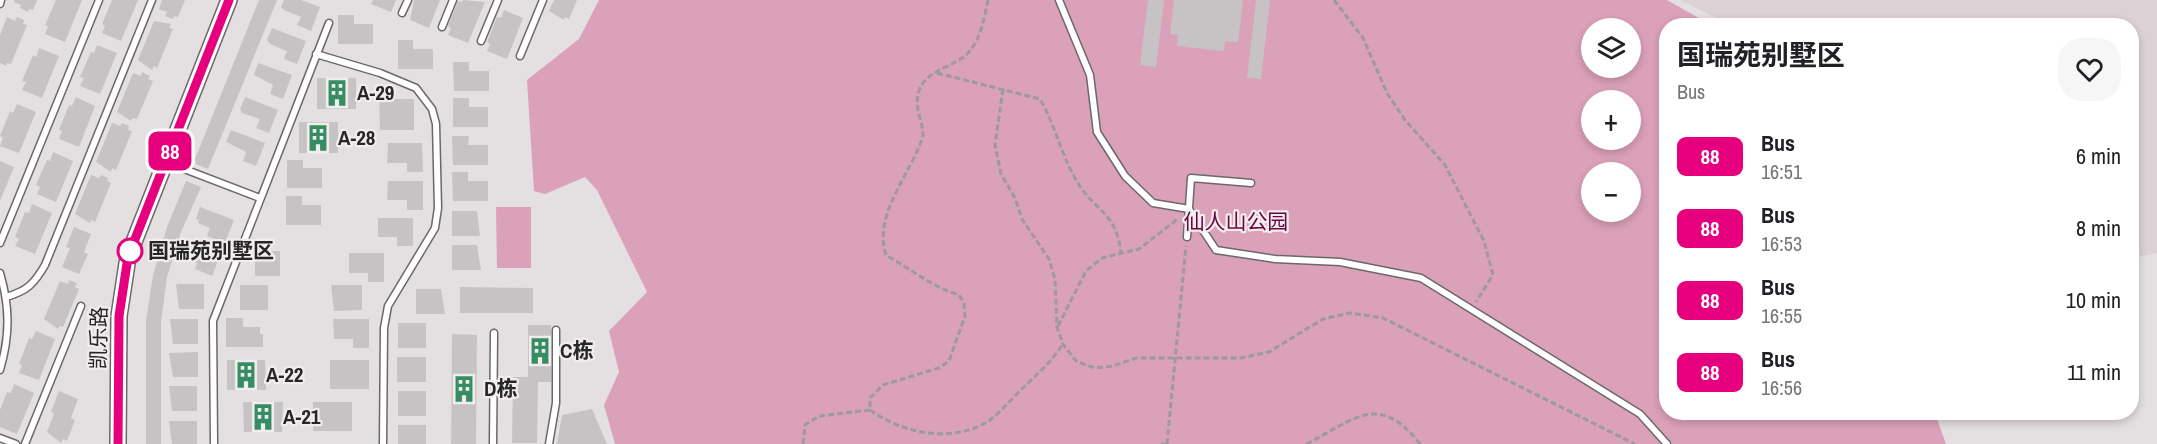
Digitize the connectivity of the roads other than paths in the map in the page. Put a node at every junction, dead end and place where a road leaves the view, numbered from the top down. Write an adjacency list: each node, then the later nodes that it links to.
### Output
1 (99, 0): 20 (lane)
2 (152, 0): 22 (lane)
3 (229, 0): 15 (street, 凯乐路)
4 (408, 0): 9 (lane)
5 (453, 0): 11 (lane)
6 (498, 0): 12 (lane)
7 (543, 0): 14 (lane)
8 (1059, 0): 18 (lane)
9 (402, 13)
10 (329, 22): 13 (lane)
11 (442, 27)
12 (481, 41)
13 (316, 54): 17 (lane); 32 (lane)
14 (520, 56)
15 (165, 161): 17 (lane); 30 (street, 凯乐路)
16 (1251, 183): 18 (lane)
17 (260, 198): 31 (lane)
18 (1189, 209): 19 (lane); 35 (lane)
19 (1187, 237)
20 (0, 243)
21 (0, 273): 22 (lane)
22 (6, 297): 26 (lane)
23 (81, 306): 29 (lane)
24 (556, 330): 34 (lane)
25 (494, 333): 33 (lane)
26 (0, 370)
27 (0, 438): 28 (lane)
28 (15, 444)
29 (25, 444)
30 (118, 444)
31 (214, 444)
32 (383, 444)
33 (493, 444)
34 (549, 444)
35 (1667, 444)

